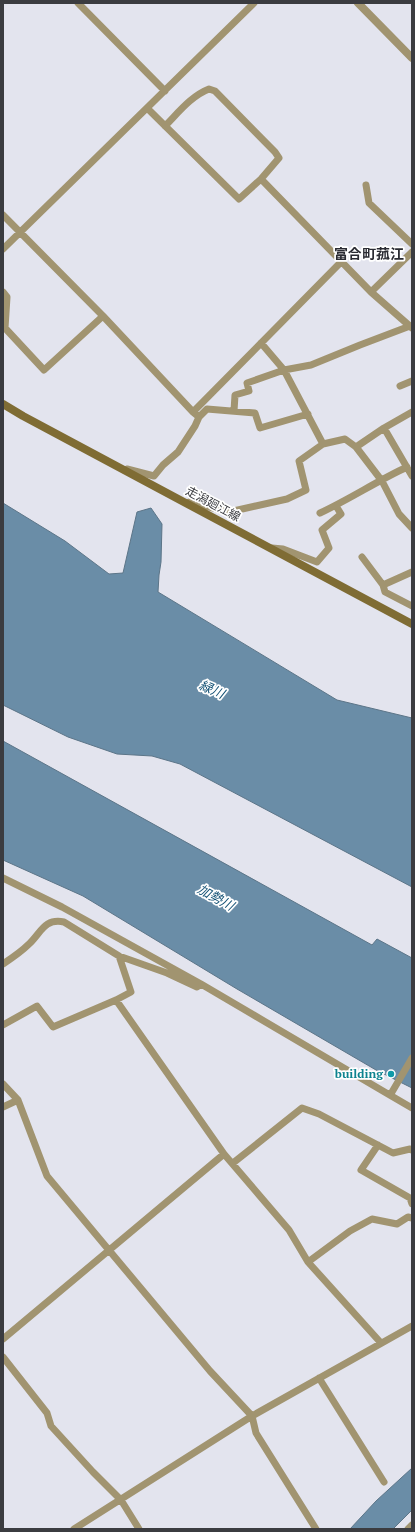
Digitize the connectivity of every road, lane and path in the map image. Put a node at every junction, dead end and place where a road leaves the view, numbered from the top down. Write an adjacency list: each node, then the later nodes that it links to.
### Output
1 (78, 3): 5 (street)
2 (254, 3): 5 (street)
3 (358, 3): 4 (street)
4 (412, 58)
5 (165, 90): 6 (street)
6 (147, 108): 7 (street); 11 (street)
7 (165, 126): 8 (street); 8 (street)
8 (261, 179): 15 (street)
9 (366, 185): 12 (street)
10 (3, 215): 11 (street)
11 (20, 233): 13 (street); 18 (street)
12 (412, 244)
13 (3, 249)
14 (412, 252): 17 (street)
15 (341, 262): 17 (street); 20 (street)
16 (3, 292): 18 (street)
17 (371, 292): 19 (street)
18 (103, 316): 26 (street)
19 (411, 327): 21 (street)
20 (261, 343): 21 (street); 26 (street)
21 (284, 370): 25 (street); 28 (street)
22 (412, 381): 23 (street)
23 (400, 386)
24 (3, 404): 33 (main road, 走潟廻江線)
25 (234, 411): 28 (street); 29 (street)
26 (193, 412): 29 (street)
27 (412, 412): 30 (street)
28 (308, 414): 31 (street)
29 (199, 417): 33 (street)
30 (384, 428): 32 (street); 34 (street)
31 (323, 444): 32 (street); 37 (street)
32 (356, 447): 36 (street)
33 (117, 467): 37 (main road, 走潟廻江線)
34 (407, 467): 35 (street); 36 (street)
35 (412, 476)
36 (381, 480): 38 (street); 40 (street)
37 (178, 500): 41 (main road, 走潟廻江線)
38 (336, 506): 39 (street); 41 (street)
39 (320, 513)
40 (412, 528)
41 (270, 548): 46 (main road, 走潟廻江線)
42 (362, 557): 44 (street)
43 (412, 572): 44 (street)
44 (384, 585): 45 (street)
45 (412, 606)
46 (412, 624)
47 (3, 878): 50 (street)
48 (119, 956): 49 (street); 50 (street); 51 (street)
49 (3, 964)
50 (201, 984): 55 (street)
51 (116, 1000): 52 (street); 61 (street)
52 (3, 1025)
53 (412, 1058): 55 (street)
54 (3, 1084): 56 (street)
55 (390, 1093): 58 (street)
56 (18, 1100): 57 (street); 66 (street)
57 (3, 1107)
58 (412, 1108)
59 (378, 1145): 60 (street); 62 (street); 63 (street)
60 (412, 1150)
61 (224, 1154): 62 (street); 66 (street)
62 (233, 1164): 67 (street)
63 (412, 1204)
64 (412, 1207): 65 (street)
65 (410, 1217): 67 (street)
66 (108, 1250): 69 (street); 73 (street)
67 (308, 1262): 70 (street)
68 (412, 1326): 70 (street)
69 (3, 1339)
70 (382, 1343): 72 (street)
71 (3, 1356): 75 (street)
72 (319, 1378): 73 (street); 74 (street)
73 (252, 1416): 75 (street); 79 (street)
74 (384, 1482)
75 (120, 1500): 77 (street); 78 (street)
76 (412, 1525): 80 (street)
77 (74, 1529)
78 (139, 1529)
79 (316, 1529)
80 (408, 1529)

